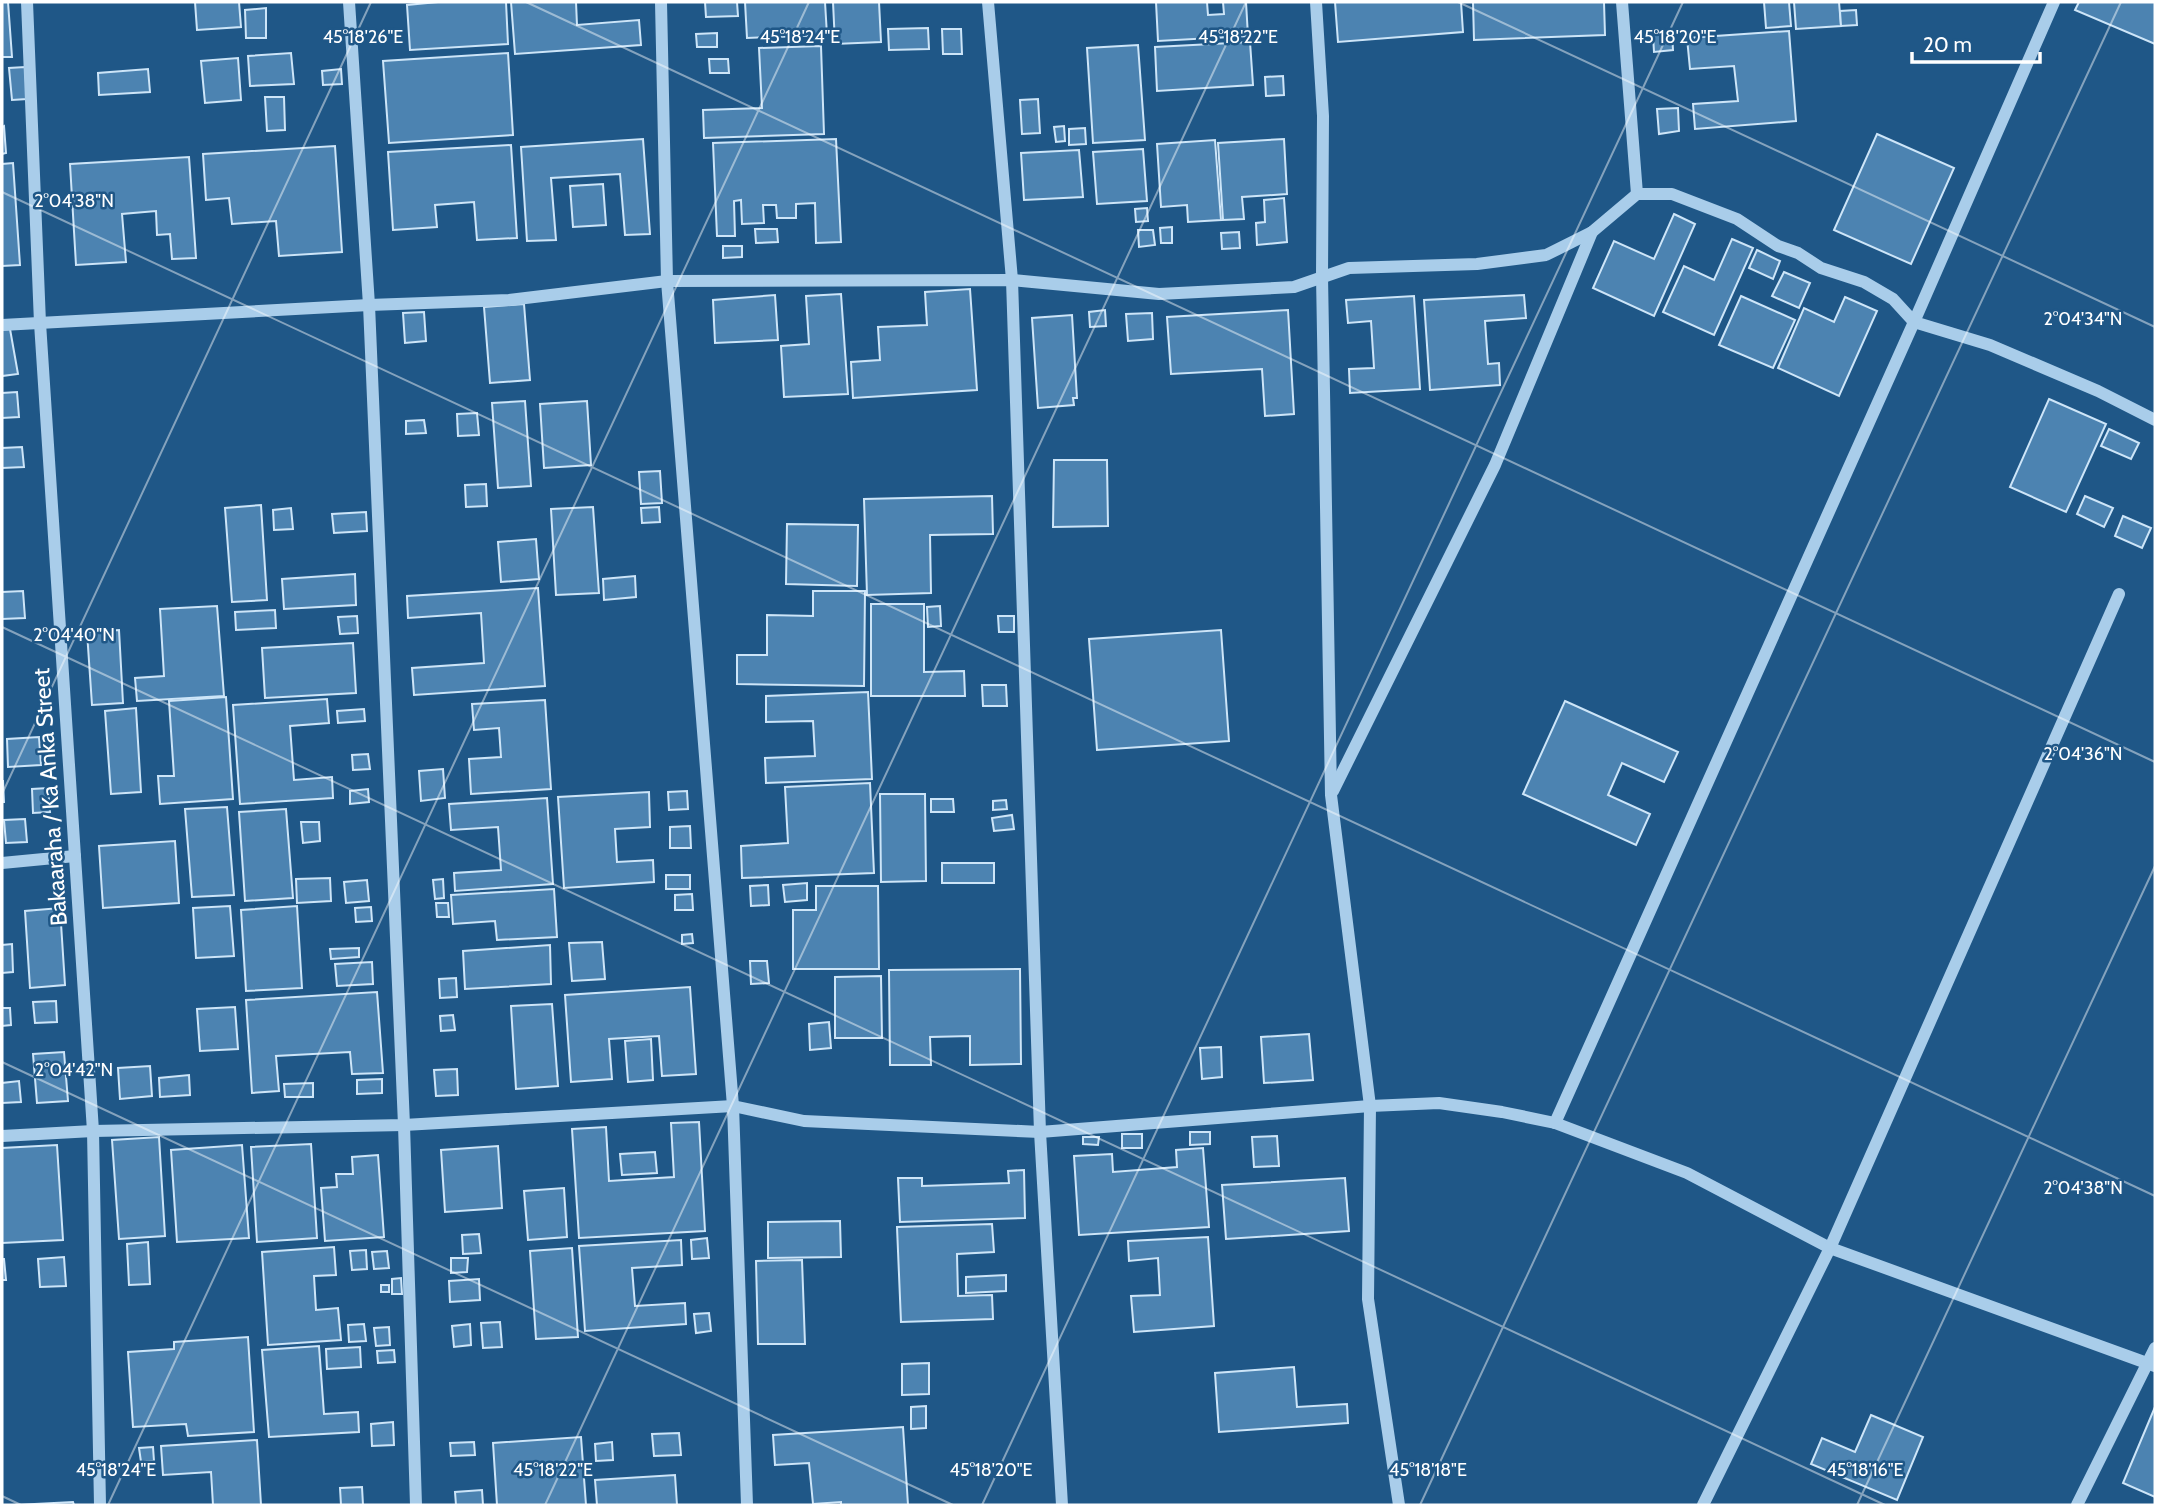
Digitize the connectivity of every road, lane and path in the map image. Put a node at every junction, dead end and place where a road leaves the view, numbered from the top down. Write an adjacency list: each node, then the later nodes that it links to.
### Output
1 (27, 2): 15 (street, Bakaaraha / Ka Anka Street)
2 (349, 2): 13 (street)
3 (661, 2): 12 (street)
4 (988, 2): 11 (street)
5 (1316, 2): 10 (street)
6 (1622, 2): 8 (street)
7 (2054, 2): 14 (street)
8 (1637, 194): 9 (street); 14 (street)
9 (1592, 232): 10 (street); 19 (street)
10 (1322, 276): 11 (street); 19 (street)
11 (1012, 280): 12 (street); 27 (street)
12 (667, 282): 13 (street); 22 (street)
13 (369, 305): 15 (street); 25 (street)
14 (1914, 322): 17 (street); 24 (street)
15 (40, 323): 16 (street); 20 (street, Bakaaraha / Ka Anka Street)
16 (2, 325)
17 (2155, 420)
18 (2119, 594): 29 (street)
19 (1331, 795): 23 (street)
20 (75, 856): 21 (street); 26 (street, Bakaaraha / Ka Anka Street)
21 (2, 863)
22 (733, 1106): 25 (street); 27 (street); 34 (street)
23 (1370, 1106): 24 (street); 27 (street); 36 (street)
24 (1555, 1123): 29 (street)
25 (404, 1125): 26 (street); 33 (street)
26 (93, 1131): 28 (street); 32 (street, Bakaaraha / Ka Anka Street)
27 (1040, 1132): 35 (street)
28 (2, 1136)
29 (1829, 1248): 31 (street); 37 (street)
30 (2155, 1348): 31 (street)
31 (2152, 1364): 38 (street)
32 (100, 1505)
33 (416, 1505)
34 (747, 1505)
35 (1062, 1505)
36 (1399, 1505)
37 (1703, 1505)
38 (2077, 1505)

